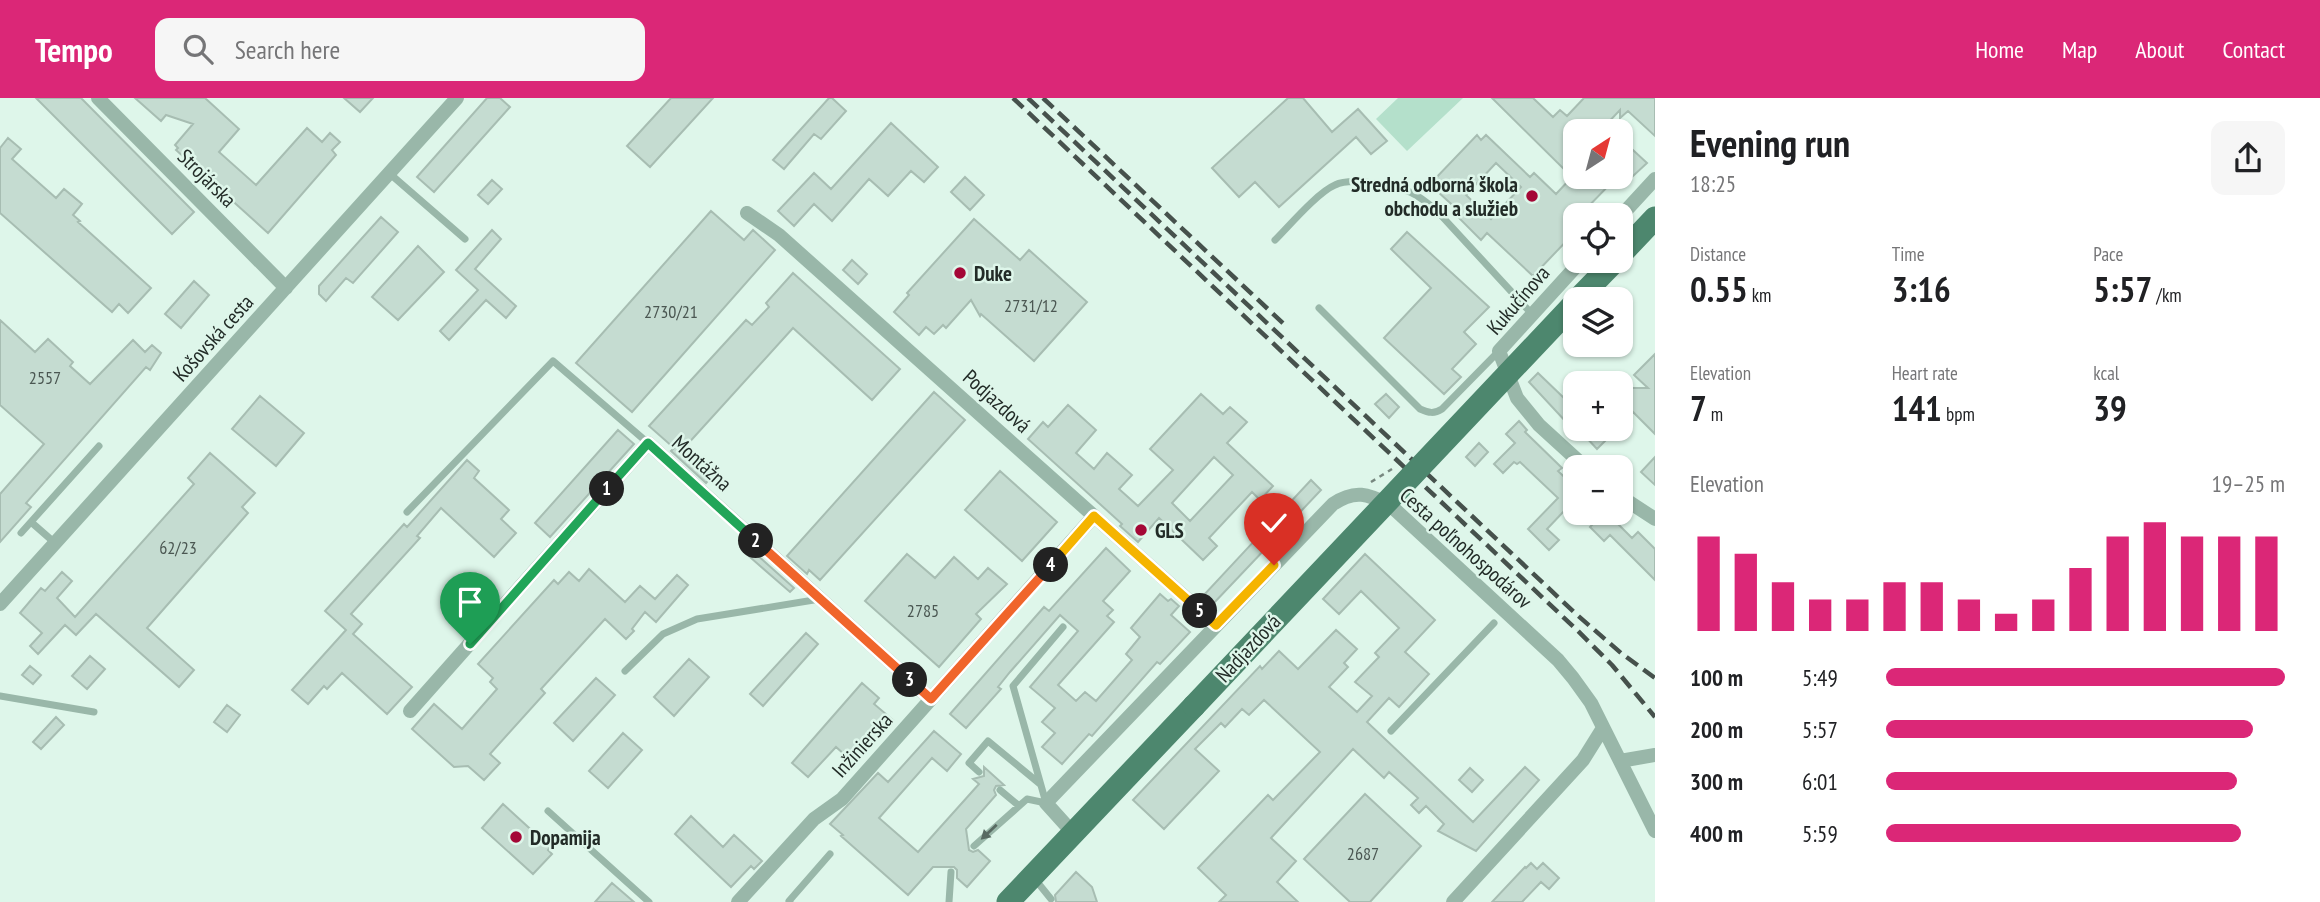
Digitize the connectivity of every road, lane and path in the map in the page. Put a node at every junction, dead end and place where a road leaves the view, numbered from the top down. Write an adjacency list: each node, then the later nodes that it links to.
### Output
1 (98, 98): 14 (street, Strojárska)
2 (457, 98): 3 (street, Košovská cesta)
3 (389, 173): 8 (lane); 14 (street, Košovská cesta)
4 (1655, 179): 5 (street)
5 (1633, 203)
6 (747, 213): 26 (street, Podjazdová)
7 (1655, 218): 10 (main road)
8 (465, 239)
9 (1275, 240): 16 (lane)
10 (1633, 241)
11 (1570, 273): 16 (street, Kukučínova)
12 (1604, 273): 13 (main road, Nadjazdová)
13 (1590, 287)
14 (286, 288): 30 (street, Košovská cesta)
15 (1319, 308): 18 (lane)
16 (1532, 314): 18 (street, Kukučínova)
17 (1563, 316): 52 (main road, Nadjazdová, bridge)
18 (1499, 351): 21 (street, Kukučínova)
19 (648, 443): 25 (lane); 31 (street, Montážna); 39 (street, Montážna)
20 (99, 446): 28 (lane)
21 (1572, 455)
22 (1393, 468): 23 (path)
23 (1352, 494): 34 (street); 41 (street, Cesta poľnohospodárov)
24 (1633, 505): 27 (street)
25 (407, 512)
26 (1094, 516): 34 (street, Podjazdová); 38 (street, Inžinierska)
27 (1655, 519)
28 (31, 522): 29 (lane); 30 (lane)
29 (21, 533)
30 (56, 544): 32 (street, Košovská cesta)
31 (821, 599): 36 (lane); 38 (street, Montážna)
32 (0, 604)
33 (1493, 623): 42 (lane)
34 (1216, 625): 48 (street)
35 (1063, 627): 46 (lane)
36 (625, 671)
37 (0, 696): 40 (lane)
38 (931, 699): 59 (street, Inžinierska)
39 (410, 711)
40 (94, 712)
41 (1603, 728): 44 (street, Cesta poľnohospodárov); 64 (street)
42 (1391, 731)
43 (1655, 755): 44 (street)
44 (1620, 761): 51 (street, Cesta poľnohospodárov)
45 (979, 772): 46 (lane)
46 (1041, 785): 48 (lane)
47 (1000, 790): 49 (lane)
48 (1046, 803): 49 (lane); 52 (street)
49 (1018, 806): 53 (lane, one-way to 53)
50 (548, 811): 58 (lane)
51 (1655, 831)
52 (1073, 834): 56 (main road, Nadjazdová)
53 (974, 846)
54 (830, 854): 60 (lane)
55 (951, 872): 61 (lane)
56 (1032, 876): 57 (lane); 62 (main road, Nadjazdová); 63 (street)
57 (1051, 899)
58 (649, 902)
59 (738, 902)
60 (790, 902)
61 (948, 902)
62 (1008, 902)
63 (1021, 902)
64 (1453, 902)

